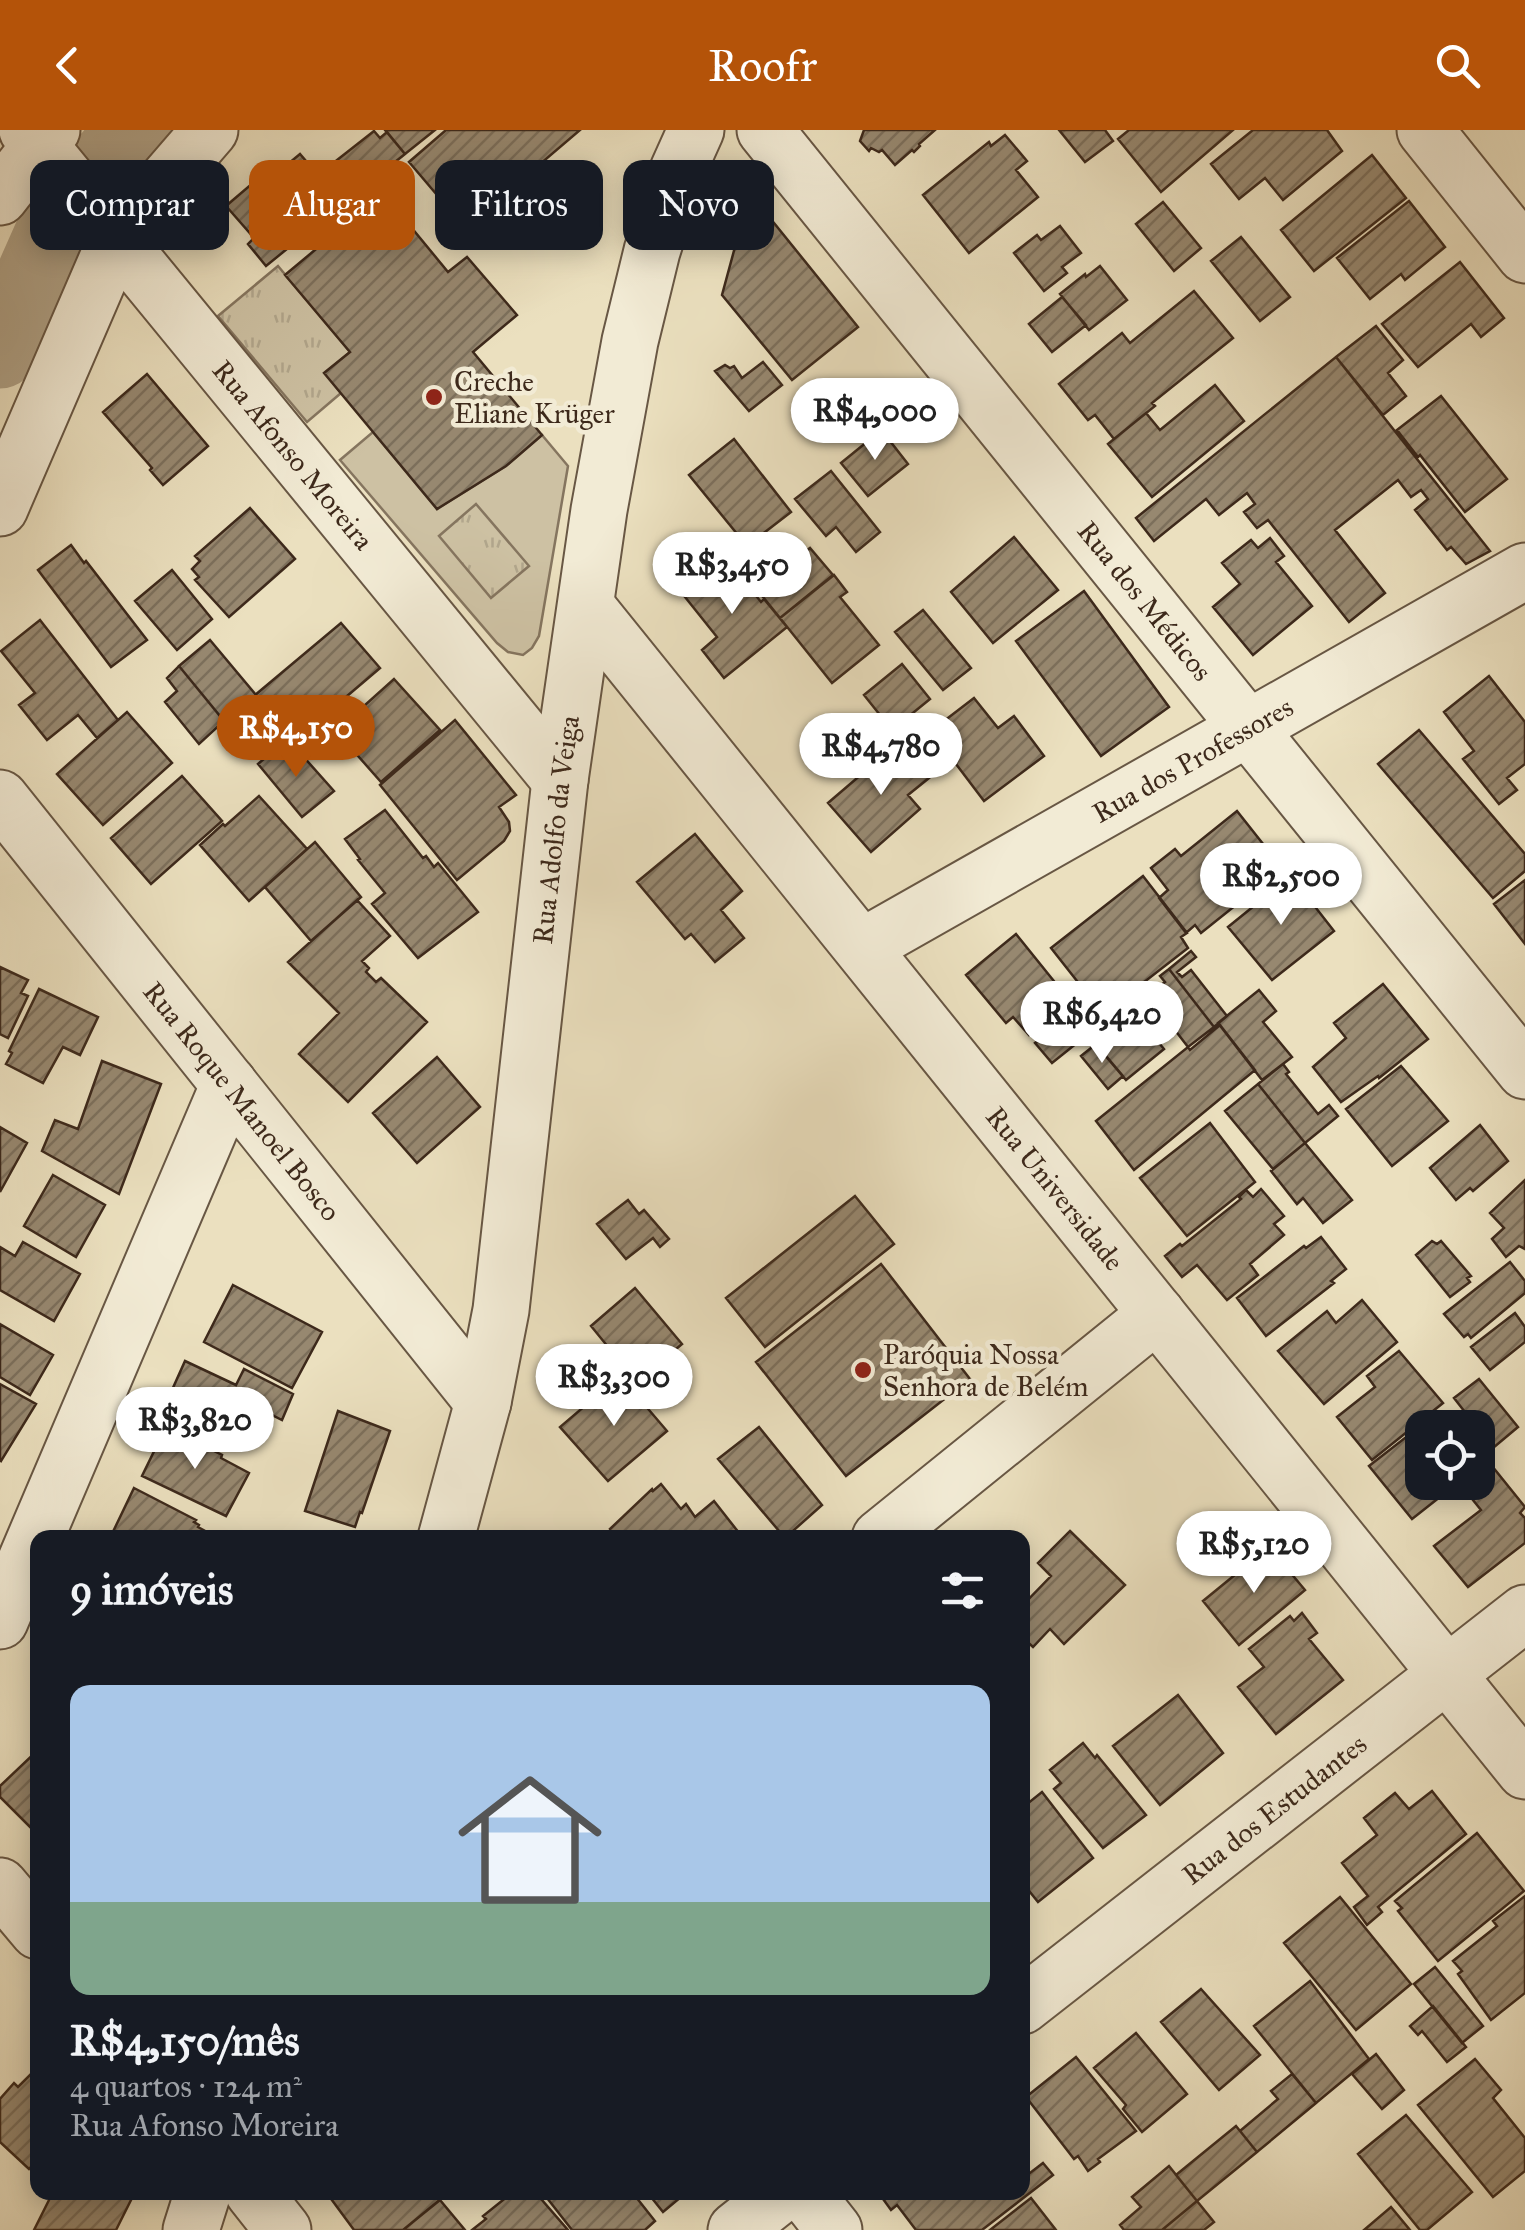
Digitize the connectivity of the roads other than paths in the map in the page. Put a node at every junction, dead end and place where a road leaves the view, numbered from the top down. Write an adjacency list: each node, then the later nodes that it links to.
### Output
1 (210, 130): 6 (street)
2 (696, 130): 13 (street, Rua Adolfo da Veiga)
3 (765, 130): 14 (street, Rua dos Médicos)
4 (1425, 130): 10 (street)
5 (45, 144): 7 (street)
6 (179, 160)
7 (0, 197)
8 (100, 250): 11 (street)
9 (125, 250): 15 (street, Rua Afonso Moreira)
10 (1525, 255)
11 (0, 508)
12 (1525, 571): 14 (street, Rua dos Professores)
13 (586, 606): 15 (street, Rua Adolfo da Veiga); 17 (street, Rua Universidade)
14 (1248, 728): 17 (street, Rua dos Professores); 18 (street, Rua dos Médicos)
15 (560, 780): 21 (street, Rua Adolfo da Veiga)
16 (0, 798): 19 (street, Rua Roque Manoel Bosco)
17 (862, 947): 20 (street, Rua Universidade)
18 (1525, 1071)
19 (229, 1084): 21 (street, Rua Roque Manoel Bosco); 22 (street)
20 (1157, 1314): 24 (street); 28 (street, Rua Universidade)
21 (483, 1402): 23 (street, Rua Adolfo da Veiga)
22 (39, 1530)
23 (448, 1530)
24 (890, 1530)
25 (30, 1551): 27 (street)
26 (1525, 1613): 28 (street, Rua dos Estudantes)
27 (0, 1621)
28 (1447, 1674): 29 (street, Rua Universidade); 32 (street, Rua dos Estudantes)
29 (1525, 1771)
30 (0, 1886): 31 (street)
31 (30, 1922)
32 (1030, 2000)
33 (200, 2200): 37 (street)
34 (258, 2200): 38 (street)
35 (774, 2200): 39 (street)
36 (810, 2200): 40 (street)
37 (191, 2230)
38 (282, 2230)
39 (736, 2230)
40 (834, 2230)

